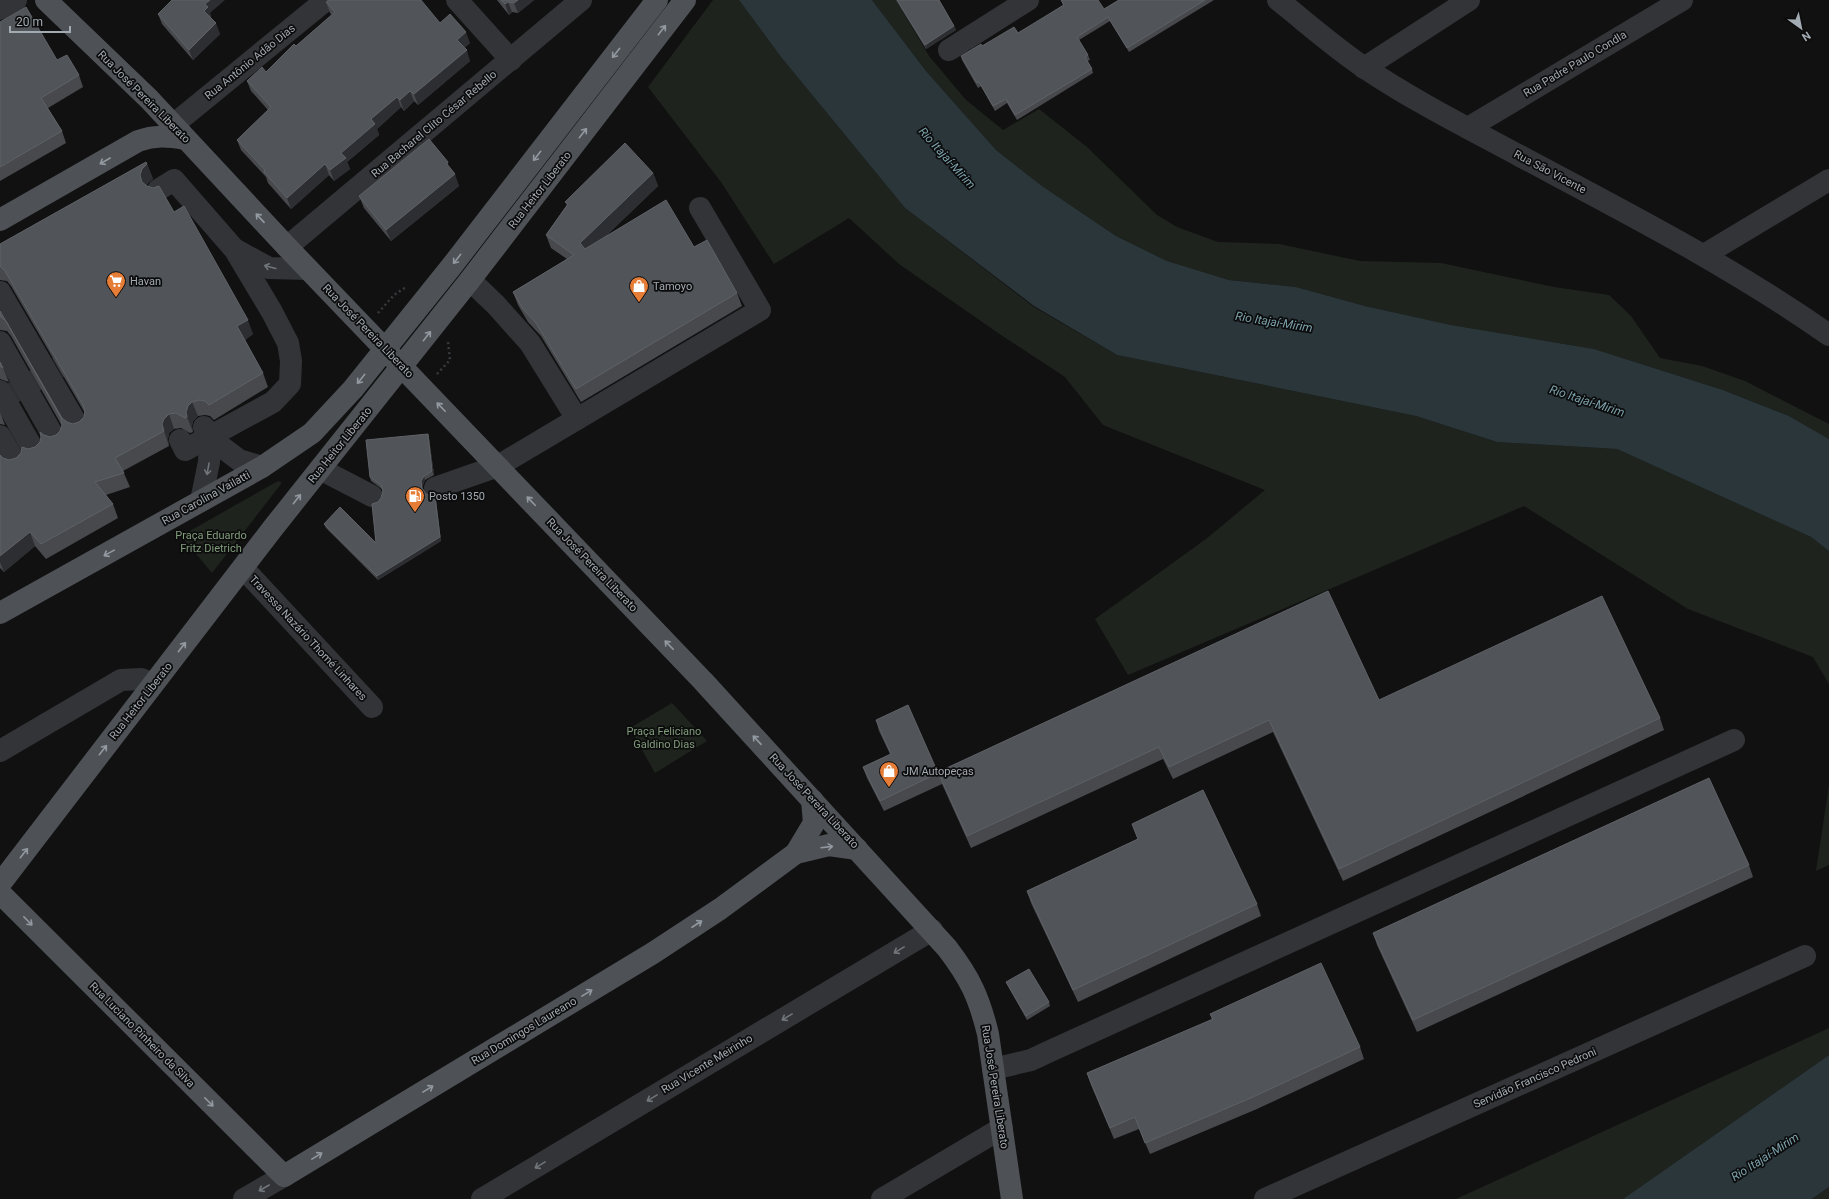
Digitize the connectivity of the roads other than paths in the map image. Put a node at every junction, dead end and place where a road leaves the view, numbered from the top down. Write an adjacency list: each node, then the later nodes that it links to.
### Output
1 (16, 0): 12 (street)
2 (46, 0): 16 (main road, Rua José Pereira Liberato)
3 (326, 0): 18 (street, Rua Antônio Adão Dias)
4 (457, 0): 14 (street)
5 (582, 0): 14 (street, Rua Bacharel Clito César Rebello)
6 (657, 0): 32 (main road, one-way to 32)
7 (1028, 0): 13 (street)
8 (1278, 0): 15 (street, Rua São Vicente)
9 (1469, 0): 15 (street)
10 (1682, 0): 17 (street, Rua Padre Paulo Condla)
11 (683, 4): 28 (main road, Rua Heitor Liberato, one-way to 11)
12 (0, 9)
13 (949, 50)
14 (511, 60): 24 (street, Rua Bacharel Clito César Rebello)
15 (1364, 68): 17 (street, Rua São Vicente)
16 (149, 99): 18 (main road, Rua José Pereira Liberato); 19 (main road)
17 (1468, 128): 26 (street, Rua São Vicente)
18 (179, 132): 19 (main road); 24 (main road, Rua José Pereira Liberato, one-way to 18)
19 (138, 141): 23 (main road, one-way to 23)
20 (1829, 180): 26 (street)
21 (158, 190): 25 (street)
22 (700, 208): 35 (street)
23 (0, 220)
24 (287, 247): 27 (main road, Rua José Pereira Liberato)
25 (235, 250): 27 (street, one-way to 25); 37 (street)
26 (1704, 254): 30 (street, Rua São Vicente)
27 (308, 269): 32 (main road, Rua José Pereira Liberato)
28 (470, 280): 33 (main road, Rua Heitor Liberato, one-way to 28); 35 (street)
29 (0, 292): 36 (street)
30 (1829, 335)
31 (0, 342): 39 (street)
32 (385, 349): 33 (main road, Rua José Pereira Liberato); 44 (main road, Rua Carolina Vailatti, one-way to 44)
33 (403, 367): 43 (main road, Rua José Pereira Liberato, one-way to 33); 45 (main road, Rua Heitor Liberato)
34 (0, 391): 41 (street)
35 (577, 419): 43 (street)
36 (78, 426)
37 (207, 432): 40 (street); 44 (street); 48 (street, one-way to 48)
38 (0, 436): 42 (street)
39 (55, 439)
40 (180, 440)
41 (34, 451)
42 (15, 462)
43 (498, 466): 46 (street); 55 (main road, Rua José Pereira Liberato, one-way to 43)
44 (262, 467): 48 (main road, Rua Carolina Vailatti)
45 (320, 469): 47 (street); 49 (main road, Rua Heitor Liberato, one-way to 45)
46 (435, 488)
47 (372, 496)
48 (201, 501): 50 (main road, Rua Carolina Vailatti, one-way to 50)
49 (243, 568): 51 (main road, Rua Heitor Liberato, one-way to 49); 52 (street, Travessa Nazário Thomé Linhares)
50 (0, 613)
51 (153, 684): 54 (street); 58 (main road, Rua Heitor Liberato, one-way to 51)
52 (372, 707)
53 (1734, 740): 62 (street)
54 (0, 751)
55 (812, 800): 56 (main road, Rua José Pereira Liberato); 57 (main road, Rua Domingos Laureano)
56 (858, 849): 57 (main road, Rua Domingos Laureano, one-way to 56); 60 (main road, Rua José Pereira Liberato)
57 (796, 854): 64 (main road, Rua Domingos Laureano, one-way to 57)
58 (0, 884)
59 (0, 893): 64 (main road, Rua Luciano Pinheiro da Silva, one-way to 64)
60 (932, 930): 62 (main road, Rua José Pereira Liberato); 66 (street, Rua Vicente Meirinho, one-way to 66)
61 (1805, 956): 69 (street, Servidão Francisco Pedroni)
62 (993, 1069): 63 (main road, Rua José Pereira Liberato)
63 (1002, 1128): 67 (street); 68 (main road, Rua José Pereira Liberato)
64 (284, 1176): 65 (street, Rua Domingos Laureano, one-way to 65)
65 (244, 1199)
66 (482, 1199)
67 (882, 1199)
68 (1012, 1199)
69 (1265, 1199)

